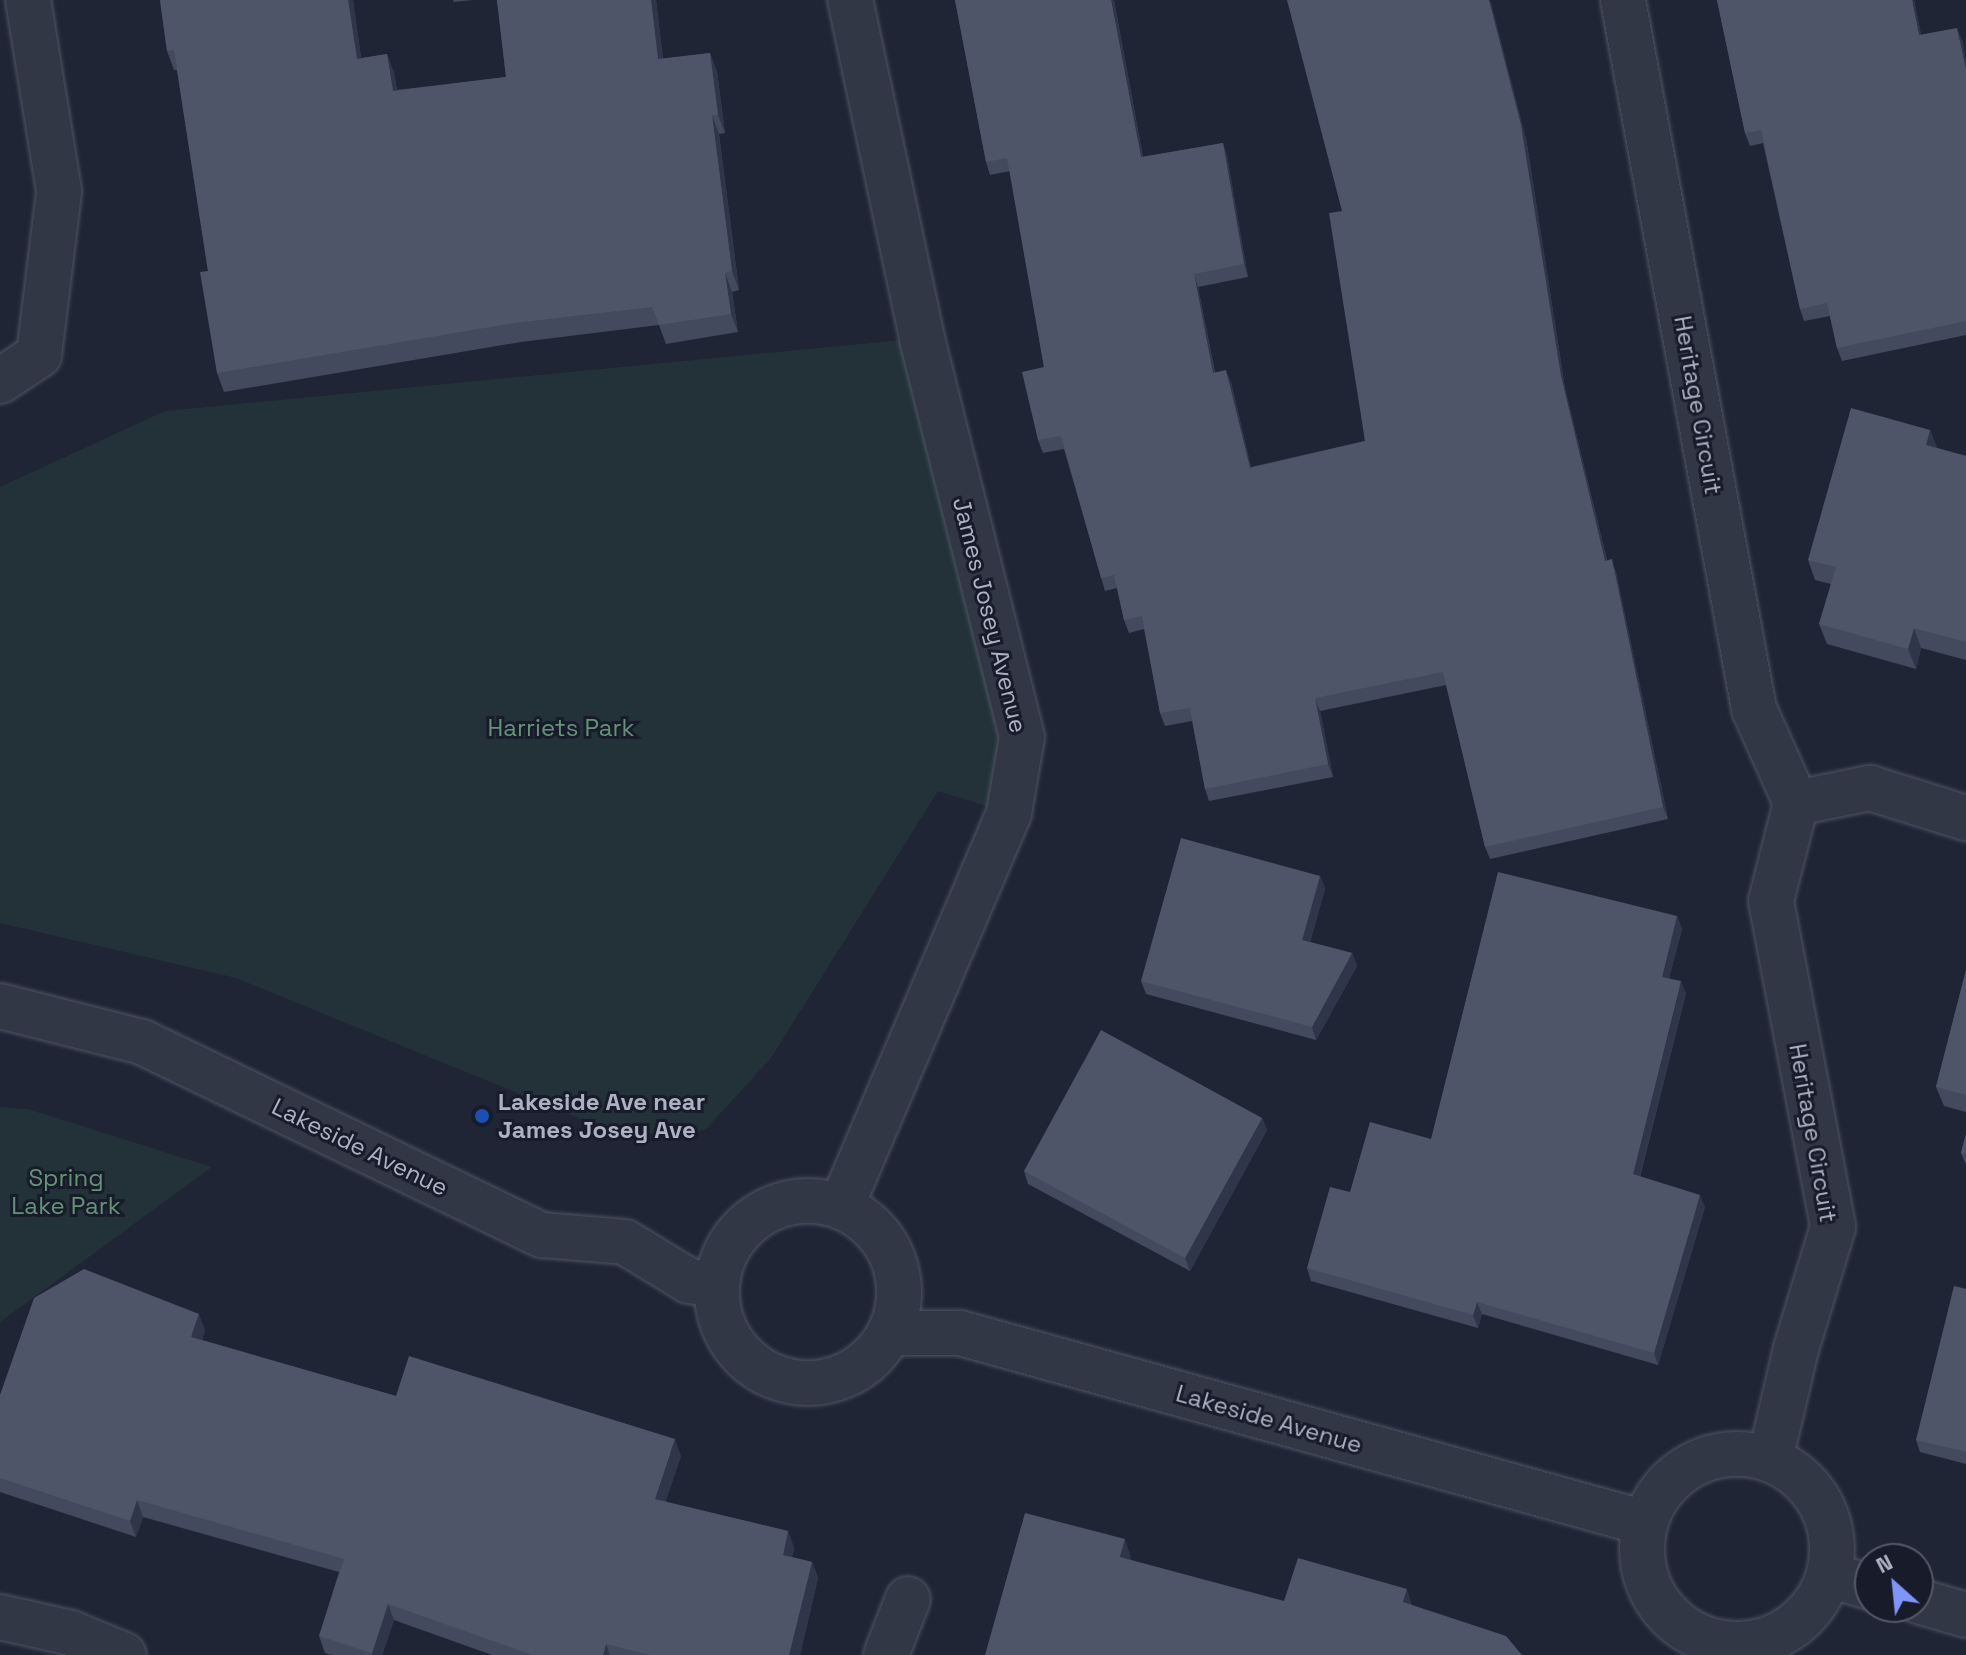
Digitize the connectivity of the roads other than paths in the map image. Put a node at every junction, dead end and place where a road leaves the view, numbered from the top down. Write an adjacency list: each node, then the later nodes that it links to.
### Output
1 (28, 0): 4 (street)
2 (850, 0): 8 (street, James Josey Avenue)
3 (1623, 0): 5 (street, Heritage Circuit)
4 (0, 381)
5 (1796, 803): 6 (street); 11 (street, Heritage Circuit)
6 (1966, 818)
7 (0, 1006): 9 (street, Lakeside Avenue)
8 (841, 1207): 9 (street); 10 (street)
9 (716, 1285): 10 (street)
10 (890, 1333): 12 (street, Lakeside Avenue)
11 (1770, 1460): 12 (street); 13 (street)
12 (1645, 1523): 19 (street)
13 (1829, 1575): 14 (street); 19 (street)
14 (1854, 1582)
15 (908, 1599): 21 (street)
16 (1934, 1606): 17 (street)
17 (1966, 1615)
18 (0, 1617): 20 (street)
19 (1719, 1649)
20 (124, 1655)
21 (886, 1655)

